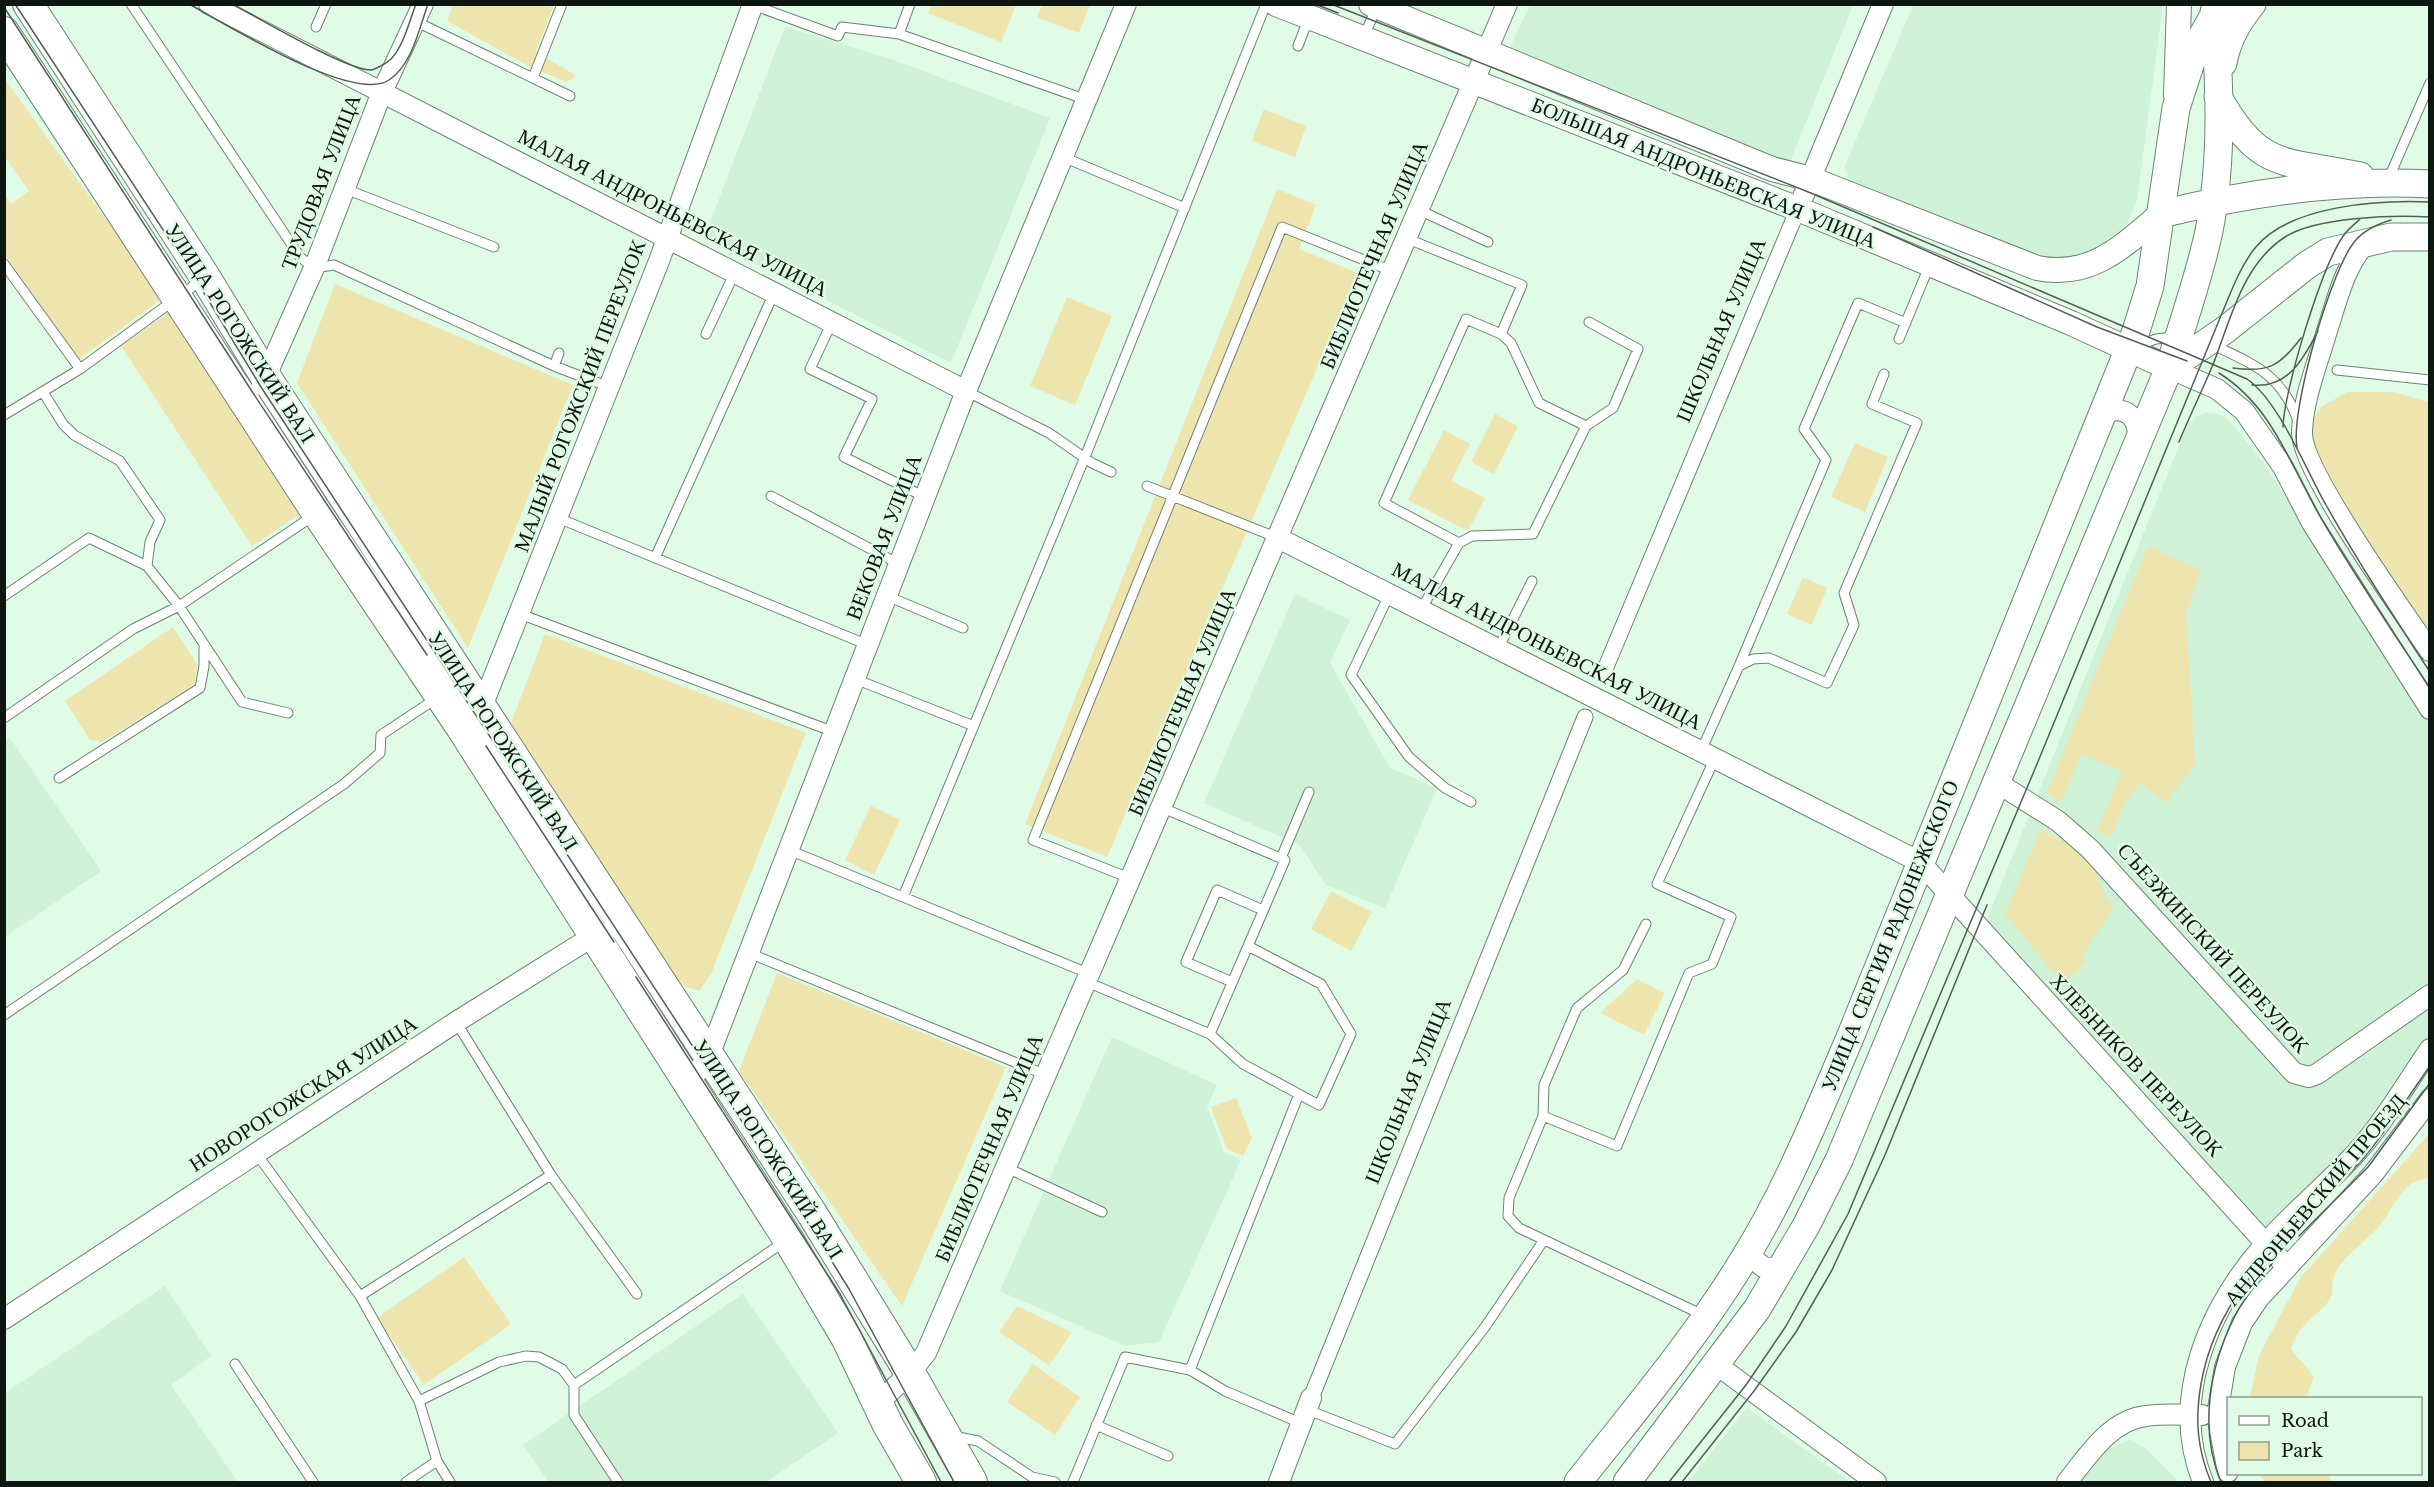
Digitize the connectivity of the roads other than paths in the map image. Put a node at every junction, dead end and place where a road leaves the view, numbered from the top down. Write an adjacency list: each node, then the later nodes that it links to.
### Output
1 (28, 4): 54 (main road, УЛИЦА РОГОЖСКИЙ ВАЛ)
2 (130, 4): 51 (lane)
3 (209, 4): 29 (street, МАЛАЯ АНДРОНЬЕВСКАЯ УЛИЦА)
4 (326, 4): 19 (lane)
5 (562, 4): 25 (lane)
6 (910, 4): 21 (lane)
7 (1126, 4): 31 (street, ВЕКОВАЯ УЛИЦА)
8 (1266, 4): 39 (lane)
9 (1276, 4): 18 (street, БОЛЬШАЯ АНДРОНЬЕВСКАЯ УЛИЦА)
10 (1507, 4): 24 (street, БИБЛИОТЕЧНАЯ УЛИЦА)
11 (1883, 4): 34 (street, ШКОЛЬНАЯ УЛИЦА)
12 (2179, 4): 32 (street)
13 (2252, 4): 28 (main road)
14 (753, 5): 21 (lane); 44 (street, МАЛЫЙ РОГОЖСКИЙ ПЕРЕУЛОК)
15 (1375, 5): 22 (lane); 24 (street, БОЛЬШАЯ АНДРОНЬЕВСКАЯ УЛИЦА)
16 (2216, 7): 28 (main road); 32 (main road, УЛИЦА СЕРГИЯ РАДОНЕЖСКОГО)
17 (420, 13): 25 (lane); 29 (street, ТРУДОВАЯ УЛИЦА)
18 (1309, 17): 22 (street, БОЛЬШАЯ АНДРОНЬЕВСКАЯ УЛИЦА); 23 (lane)
19 (316, 27)
20 (4, 32): 56 (main road, УЛИЦА РОГОЖСКИЙ ВАЛ)
21 (899, 34): 31 (lane)
22 (1362, 38): 26 (street, БОЛЬШАЯ АНДРОНЬЕВСКАЯ УЛИЦА)
23 (1298, 46)
24 (1487, 51): 26 (street, БИБЛИОТЕЧНАЯ УЛИЦА); 34 (street, БОЛЬШАЯ АНДРОНЬЕВСКАЯ УЛИЦА)
25 (533, 78): 30 (lane)
26 (1474, 82): 40 (street, БОЛЬШАЯ АНДРОНЬЕВСКАЯ УЛИЦА); 41 (street, БИБЛИОТЕЧНАЯ УЛИЦА)
27 (2430, 83): 35 (lane)
28 (2219, 91): 35 (main road); 38 (main road)
29 (382, 92): 37 (street, ТРУДОВАЯ УЛИЦА); 44 (street, МАЛАЯ АНДРОНЬЕВСКАЯ УЛИЦА)
30 (570, 96)
31 (1087, 100): 33 (street, ВЕКОВАЯ УЛИЦА)
32 (2176, 108): 42 (main road, УЛИЦА СЕРГИЯ РАДОНЕЖСКОГО)
33 (1063, 157): 39 (lane); 74 (street, ВЕКОВАЯ УЛИЦА)
34 (1811, 179): 40 (street, ШКОЛЬНАЯ УЛИЦА); 42 (street, БОЛЬШАЯ АНДРОНЬЕВСКАЯ УЛИЦА)
35 (2387, 182): 36 (main road); 38 (main road)
36 (2430, 184)
37 (343, 188): 48 (lane); 51 (street, ТРУДОВАЯ УЛИЦА)
38 (2214, 201): 42 (main road); 63 (main road)
39 (1185, 208): 82 (lane)
40 (1798, 209): 49 (street, БОЛЬШАЯ АНДРОНЬЕВСКАЯ УЛИЦА); 108 (street, ШКОЛЬНАЯ УЛИЦА)
41 (1419, 210): 45 (street, БИБЛИОТЕЧНАЯ УЛИЦА); 46 (lane)
42 (2161, 214): 64 (main road, УЛИЦА СЕРГИЯ РАДОНЕЖСКОГО)
43 (2430, 237): 47 (main road)
44 (667, 238): 52 (street, МАЛАЯ АНДРОНЬЕВСКАЯ УЛИЦА); 73 (street, МАЛЫЙ РОГОЖСКИЙ ПЕРЕУЛОК)
45 (1408, 238): 53 (street, БИБЛИОТЕЧНАЯ УЛИЦА); 61 (lane)
46 (1488, 242)
47 (2366, 243): 63 (main road); 80 (street)
48 (494, 247)
49 (1931, 263): 59 (lane); 64 (street, БОЛЬШАЯ АНДРОНЬЕВСКАЯ УЛИЦА)
50 (4, 264): 68 (lane)
51 (314, 268): 66 (lane); 71 (street, ТРУДОВАЯ УЛИЦА)
52 (735, 272): 55 (street, МАЛАЯ АНДРОНЬЕВСКАЯ УЛИЦА); 60 (lane)
53 (1394, 272): 85 (lane); 90 (street, БИБЛИОТЕЧНАЯ УЛИЦА)
54 (205, 277): 56 (lane); 71 (main road, УЛИЦА РОГОЖСКИЙ ВАЛ)
55 (774, 292): 57 (street, МАЛАЯ АНДРОНЬЕВСКАЯ УЛИЦА); 92 (lane)
56 (177, 298): 68 (lane); 76 (main road, УЛИЦА РОГОЖСКИЙ ВАЛ)
57 (832, 322): 74 (street, МАЛАЯ АНДРОНЬЕВСКАЯ УЛИЦА); 87 (lane)
58 (1589, 322): 79 (lane)
59 (1906, 323): 62 (lane); 107 (lane)
60 (706, 334)
61 (1501, 334): 79 (lane); 91 (lane)
62 (1899, 339)
63 (2192, 339): 64 (lane); 67 (main road); 80 (lane)
64 (2129, 349): 67 (street, БОЛЬШАЯ АНДРОНЬЕВСКАЯ УЛИЦА); 78 (main road, УЛИЦА СЕРГИЯ РАДОНЕЖСКОГО)
65 (560, 353): 66 (lane)
66 (554, 366): 73 (lane)
67 (2169, 368): 81 (main road, УЛИЦА СЕРГИЯ РАДОНЕЖСКОГО); 111 (street)
68 (80, 369): 75 (lane)
69 (2337, 369): 72 (lane)
70 (1884, 374): 107 (lane)
71 (267, 379): 76 (street); 115 (main road, УЛИЦА РОГОЖСКИЙ ВАЛ)
72 (2430, 380)
73 (609, 387): 89 (street, МАЛЫЙ РОГОЖСКИЙ ПЕРЕУЛОК)
74 (966, 391): 82 (lane, МАЛАЯ АНДРОНЬЕВСКАЯ УЛИЦА); 87 (street, ВЕКОВАЯ УЛИЦА)
75 (43, 392): 77 (lane); 94 (lane)
76 (243, 399): 88 (main road, УЛИЦА РОГОЖСКИЙ ВАЛ)
77 (4, 415)
78 (2099, 420): 81 (street); 126 (main road, УЛИЦА СЕРГИЯ РАДОНЕЖСКОГО)
79 (1586, 426): 91 (lane)
80 (2302, 432): 106 (street)
81 (2138, 436): 120 (main road, УЛИЦА СЕРГИЯ РАДОНЕЖСКОГО)
82 (1085, 457): 83 (lane, МАЛАЯ АНДРОНЬЕВСКАЯ УЛИЦА); 116 (lane)
83 (1111, 472)
84 (1147, 486): 85 (lane, МАЛАЯ АНДРОНЬЕВСКАЯ УЛИЦА)
85 (1171, 495): 90 (lane, МАЛАЯ АНДРОНЬЕВСКАЯ УЛИЦА); 127 (lane)
86 (771, 496): 93 (lane)
87 (925, 497): 93 (street, ВЕКОВАЯ УЛИЦА)
88 (317, 513): 99 (lane); 110 (main road, УЛИЦА РОГОЖСКИЙ ВАЛ)
89 (558, 518): 92 (lane); 101 (street, МАЛЫЙ РОГОЖСКИЙ ПЕРЕУЛОК)
90 (1278, 538): 96 (street, МАЛАЯ АНДРОНЬЕВСКАЯ УЛИЦА); 123 (street, БИБЛИОТЕЧНАЯ УЛИЦА)
91 (1458, 543): 100 (lane)
92 (655, 558): 103 (lane)
93 (899, 564): 98 (street, ВЕКОВАЯ УЛИЦА)
94 (147, 566): 97 (lane); 99 (lane)
95 (1532, 581): 105 (lane)
96 (1390, 593): 100 (street, МАЛАЯ АНДРОНЬЕВСКАЯ УЛИЦА); 122 (lane)
97 (4, 596)
98 (887, 596): 102 (lane); 103 (street, ВЕКОВАЯ УЛИЦА)
99 (179, 606): 104 (lane); 114 (lane)
100 (1422, 608): 105 (street, МАЛАЯ АНДРОНЬЕВСКАЯ УЛИЦА)
101 (520, 614): 115 (street, МАЛЫЙ РОГОЖСКИЙ ПЕРЕУЛОК); 117 (lane)
102 (963, 628)
103 (868, 645): 109 (street, ВЕКОВАЯ УЛИЦА)
104 (204, 646): 112 (lane); 119 (lane)
105 (1498, 649): 118 (street, МАЛАЯ АНДРОНЬЕВСКАЯ УЛИЦА)
106 (2430, 651)
107 (1739, 666): 118 (lane)
108 (1603, 674)
109 (855, 679): 116 (lane); 117 (street, ВЕКОВАЯ УЛИЦА)
110 (440, 696): 115 (main road, УЛИЦА РОГОЖСКИЙ ВАЛ); 140 (lane)
111 (2430, 709)
112 (288, 713)
113 (1585, 717): 171 (street, ШКОЛЬНАЯ УЛИЦА)
114 (4, 718)
115 (471, 718): 133 (main road, УЛИЦА РОГОЖСКИЙ ВАЛ); 134 (main road, УЛИЦА РОГОЖСКИЙ ВАЛ)
116 (974, 726): 129 (lane)
117 (834, 732): 124 (street, ВЕКОВАЯ УЛИЦА)
118 (1708, 755): 126 (street, МАЛАЯ АНДРОНЬЕВСКАЯ УЛИЦА); 149 (lane)
119 (59, 778)
120 (1996, 782): 128 (main road, УЛИЦА СЕРГИЯ РАДОНЕЖСКОГО); 139 (street, СЪЕЗЖИНСКИЙ ПЕРЕУЛОК)
121 (1308, 792): 125 (lane)
122 (1471, 802)
123 (1163, 808): 125 (lane); 127 (street, БИБЛИОТЕЧНАЯ УЛИЦА)
124 (789, 850): 129 (lane); 136 (street, ВЕКОВАЯ УЛИЦА)
125 (1281, 858): 130 (lane)
126 (1920, 862): 128 (street, ХЛЕБНИКОВ ПЕРЕУЛОК); 132 (main road, УЛИЦА СЕРГИЯ РАДОНЕЖСКОГО)
127 (1132, 879): 137 (street, БИБЛИОТЕЧНАЯ УЛИЦА)
128 (1949, 896): 132 (street); 157 (street, ХЛЕБНИКОВ ПЕРЕУЛОК); 158 (main road, УЛИЦА СЕРГИЯ РАДОНЕЖСКОГО)
129 (903, 897): 137 (lane)
130 (1263, 910): 135 (lane); 138 (lane)
131 (1646, 924): 149 (lane)
132 (1893, 929): 156 (main road, УЛИЦА СЕРГИЯ РАДОНЕЖСКОГО)
133 (595, 935): 134 (street); 141 (street, НОВОРОГОЖСКАЯ УЛИЦА); 146 (main road, УЛИЦА РОГОЖСКИЙ ВАЛ)
134 (635, 944): 144 (main road, УЛИЦА РОГОЖСКИЙ ВАЛ)
135 (1248, 946): 138 (lane); 147 (lane)
136 (749, 953): 144 (street, ВЕКОВАЯ УЛИЦА); 145 (lane)
137 (1089, 978): 142 (lane); 145 (street, БИБЛИОТЕЧНАЯ УЛИЦА)
138 (1232, 982): 142 (lane)
139 (2430, 995)
140 (4, 1015)
141 (456, 1022): 150 (street, НОВОРОГОЖСКАЯ УЛИЦА); 152 (lane)
142 (1210, 1034): 147 (lane)
143 (2430, 1049): 157 (street, АНДРОНЬЕВСКИЙ ПРОЕЗД)
144 (708, 1058): 146 (street, ВЕКОВАЯ УЛИЦА); 167 (main road, УЛИЦА РОГОЖСКИЙ ВАЛ)
145 (1046, 1076): 151 (street, БИБЛИОТЕЧНАЯ УЛИЦА)
146 (687, 1085): 154 (main road, УЛИЦА РОГОЖСКИЙ ВАЛ)
147 (1299, 1094): 166 (lane)
148 (2430, 1099): 159 (street, АНДРОНЬЕВСКИЙ ПРОЕЗД)
149 (1543, 1116): 155 (lane)
150 (256, 1153): 161 (lane); 163 (street, НОВОРОГОЖСКАЯ УЛИЦА)
151 (1007, 1168): 153 (lane); 167 (street, БИБЛИОТЕЧНАЯ УЛИЦА)
152 (551, 1175): 160 (lane); 161 (lane)
153 (1102, 1212)
154 (788, 1239): 168 (lane); 170 (main road, УЛИЦА РОГОЖСКИЙ ВАЛ)
155 (1544, 1240): 162 (lane); 171 (lane)
156 (1754, 1242): 158 (street); 162 (main road, УЛИЦА СЕРГИЯ РАДОНЕЖСКОГО)
157 (2265, 1243): 159 (street, ХЛЕБНИКОВ ПЕРЕУЛОК); 191 (street, АНДРОНЬЕВСКИЙ ПРОЕЗД)
158 (1788, 1258): 165 (main road, УЛИЦА СЕРГИЯ РАДОНЕЖСКОГО)
159 (2287, 1267): 172 (street, АНДРОНЬЕВСКИЙ ПРОЕЗД)
160 (637, 1294)
161 (360, 1296): 169 (lane)
162 (1705, 1317): 187 (main road, УЛИЦА СЕРГИЯ РАДОНЕЖСКОГО)
163 (4, 1319)
164 (235, 1364): 178 (lane)
165 (1717, 1365): 188 (main road, УЛИЦА СЕРГИЯ РАДОНЕЖСКОГО); 189 (street)
166 (1190, 1370): 171 (lane); 173 (lane)
167 (910, 1373): 170 (street, БИБЛИОТЕЧНАЯ УЛИЦА); 174 (main road, УЛИЦА РОГОЖСКИЙ ВАЛ)
168 (574, 1385): 169 (lane); 181 (lane)
169 (419, 1401): 176 (lane)
170 (878, 1403): 182 (main road, УЛИЦА РОГОЖСКИЙ ВАЛ)
171 (1307, 1410): 186 (street, ШКОЛЬНАЯ УЛИЦА)
172 (2217, 1415): 177 (street, АНДРОНЬЕВСКИЙ ПРОЕЗД); 190 (street)
173 (1096, 1425): 175 (lane); 185 (lane)
174 (945, 1435): 183 (main road, УЛИЦА РОГОЖСКИЙ ВАЛ); 184 (lane)
175 (1168, 1456)
176 (437, 1461): 179 (lane); 180 (lane)
177 (2227, 1463)
178 (313, 1482)
179 (406, 1482)
180 (450, 1482)
181 (618, 1482)
182 (921, 1482)
183 (972, 1482)
184 (1055, 1482)
185 (1073, 1482)
186 (1279, 1482)
187 (1578, 1482)
188 (1627, 1482)
189 (1876, 1482)
190 (2067, 1482)
191 (2203, 1482)

